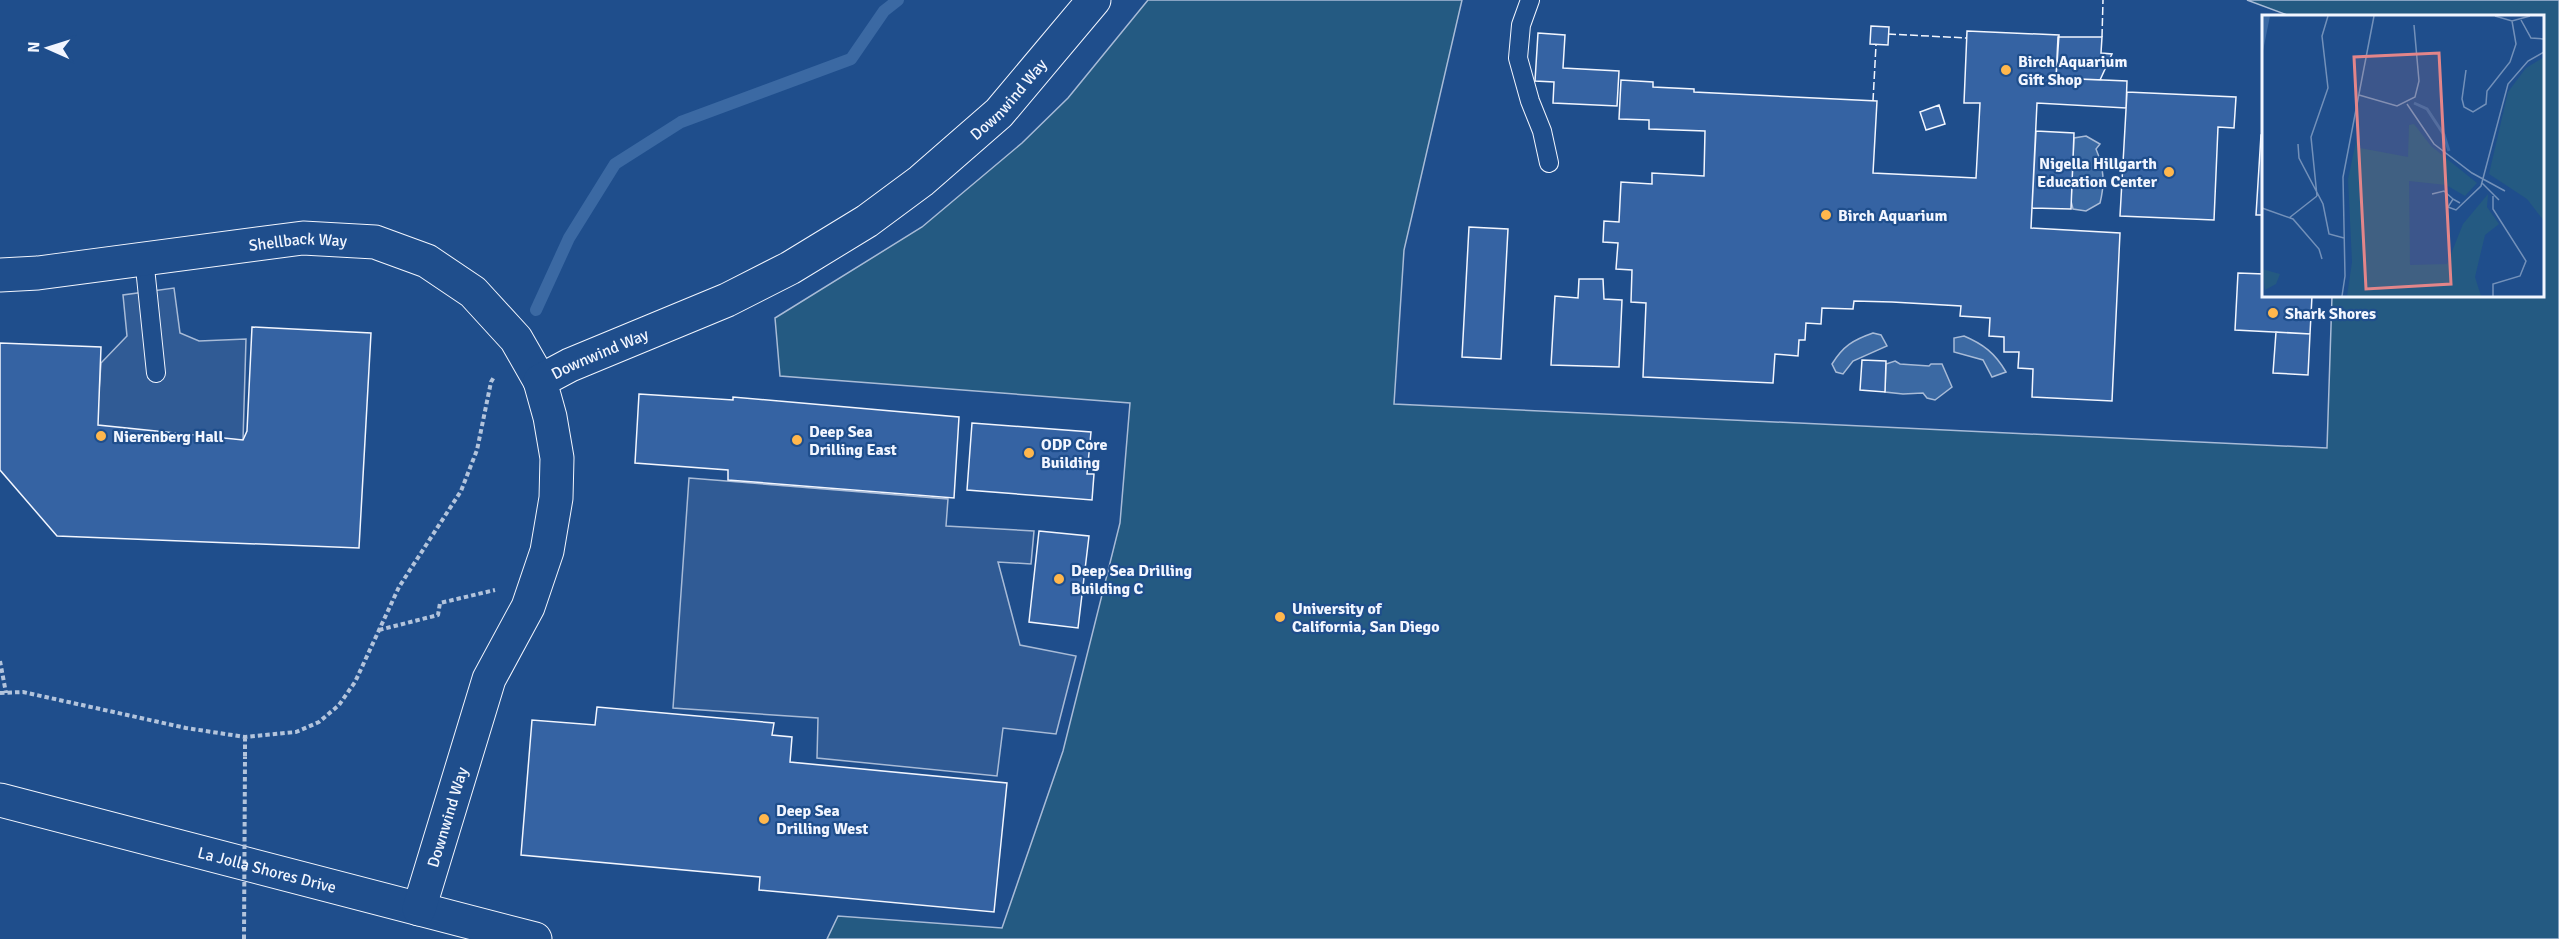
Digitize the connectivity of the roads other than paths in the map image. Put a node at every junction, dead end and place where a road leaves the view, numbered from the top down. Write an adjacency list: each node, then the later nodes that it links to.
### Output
1 (1094, 0): 7 (street, Downwind Way)
2 (1530, 0): 3 (lane)
3 (1549, 163)
4 (144, 258): 5 (street, Shellback Way); 6 (lane); 7 (street, Shellback Way)
5 (0, 275)
6 (156, 373)
7 (540, 381): 9 (street, Downwind Way)
8 (0, 800): 9 (street, La Jolla Shores Drive)
9 (419, 909): 10 (street, La Jolla Shores Drive)
10 (535, 939)

